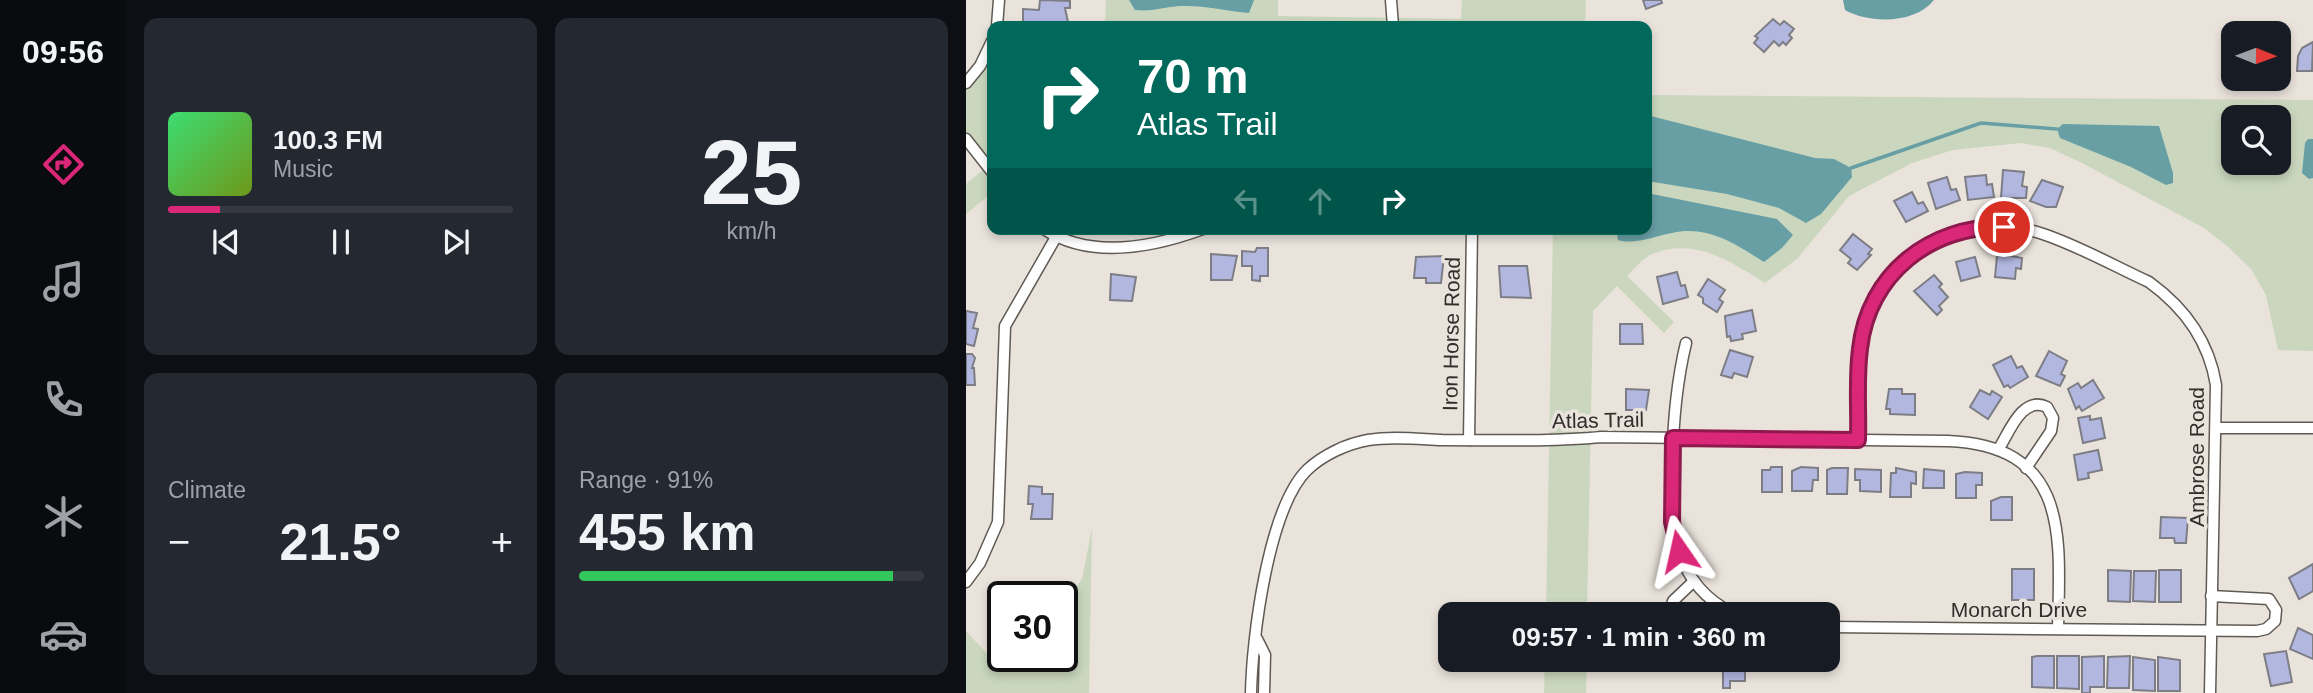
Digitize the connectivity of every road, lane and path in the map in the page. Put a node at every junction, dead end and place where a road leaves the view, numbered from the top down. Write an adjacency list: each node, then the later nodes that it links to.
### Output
1 (999, 0): 3 (street)
2 (1391, 0): 4 (street)
3 (997, 21)
4 (1393, 21)
5 (987, 51): 6 (street)
6 (966, 83)
7 (966, 139): 8 (street)
8 (987, 166)
9 (1053, 235): 12 (street)
10 (1182, 235): 12 (street)
11 (1472, 235): 17 (street, Iron Horse Road)
12 (1056, 237): 22 (street)
13 (1686, 343): 16 (street)
14 (2217, 428): 15 (street); 18 (street, Ambrose Road); 23 (street, Ambrose Road)
15 (2313, 428)
16 (1673, 438): 17 (street, Atlas Trail); 18 (street, Atlas Trail); 21 (street)
17 (1469, 440): 29 (street, Atlas Trail)
18 (1858, 440): 19 (street, Atlas Trail)
19 (1998, 450): 20 (street, Atlas Trail); 20 (street)
20 (2026, 468): 27 (street, Atlas Trail)
21 (1694, 581): 24 (street); 25 (street)
22 (966, 582)
23 (2211, 596): 28 (street, Ambrose Road); 28 (street, Monarch Drive)
24 (1673, 602)
25 (1714, 602)
26 (1840, 627): 27 (street, Monarch Drive)
27 (2058, 628): 28 (street, Monarch Drive)
28 (2209, 630): 32 (street, Ambrose Road)
29 (1257, 639): 30 (street, Atlas Trail); 31 (street, Atlas Trail)
30 (1251, 693)
31 (1264, 693)
32 (2210, 693)

